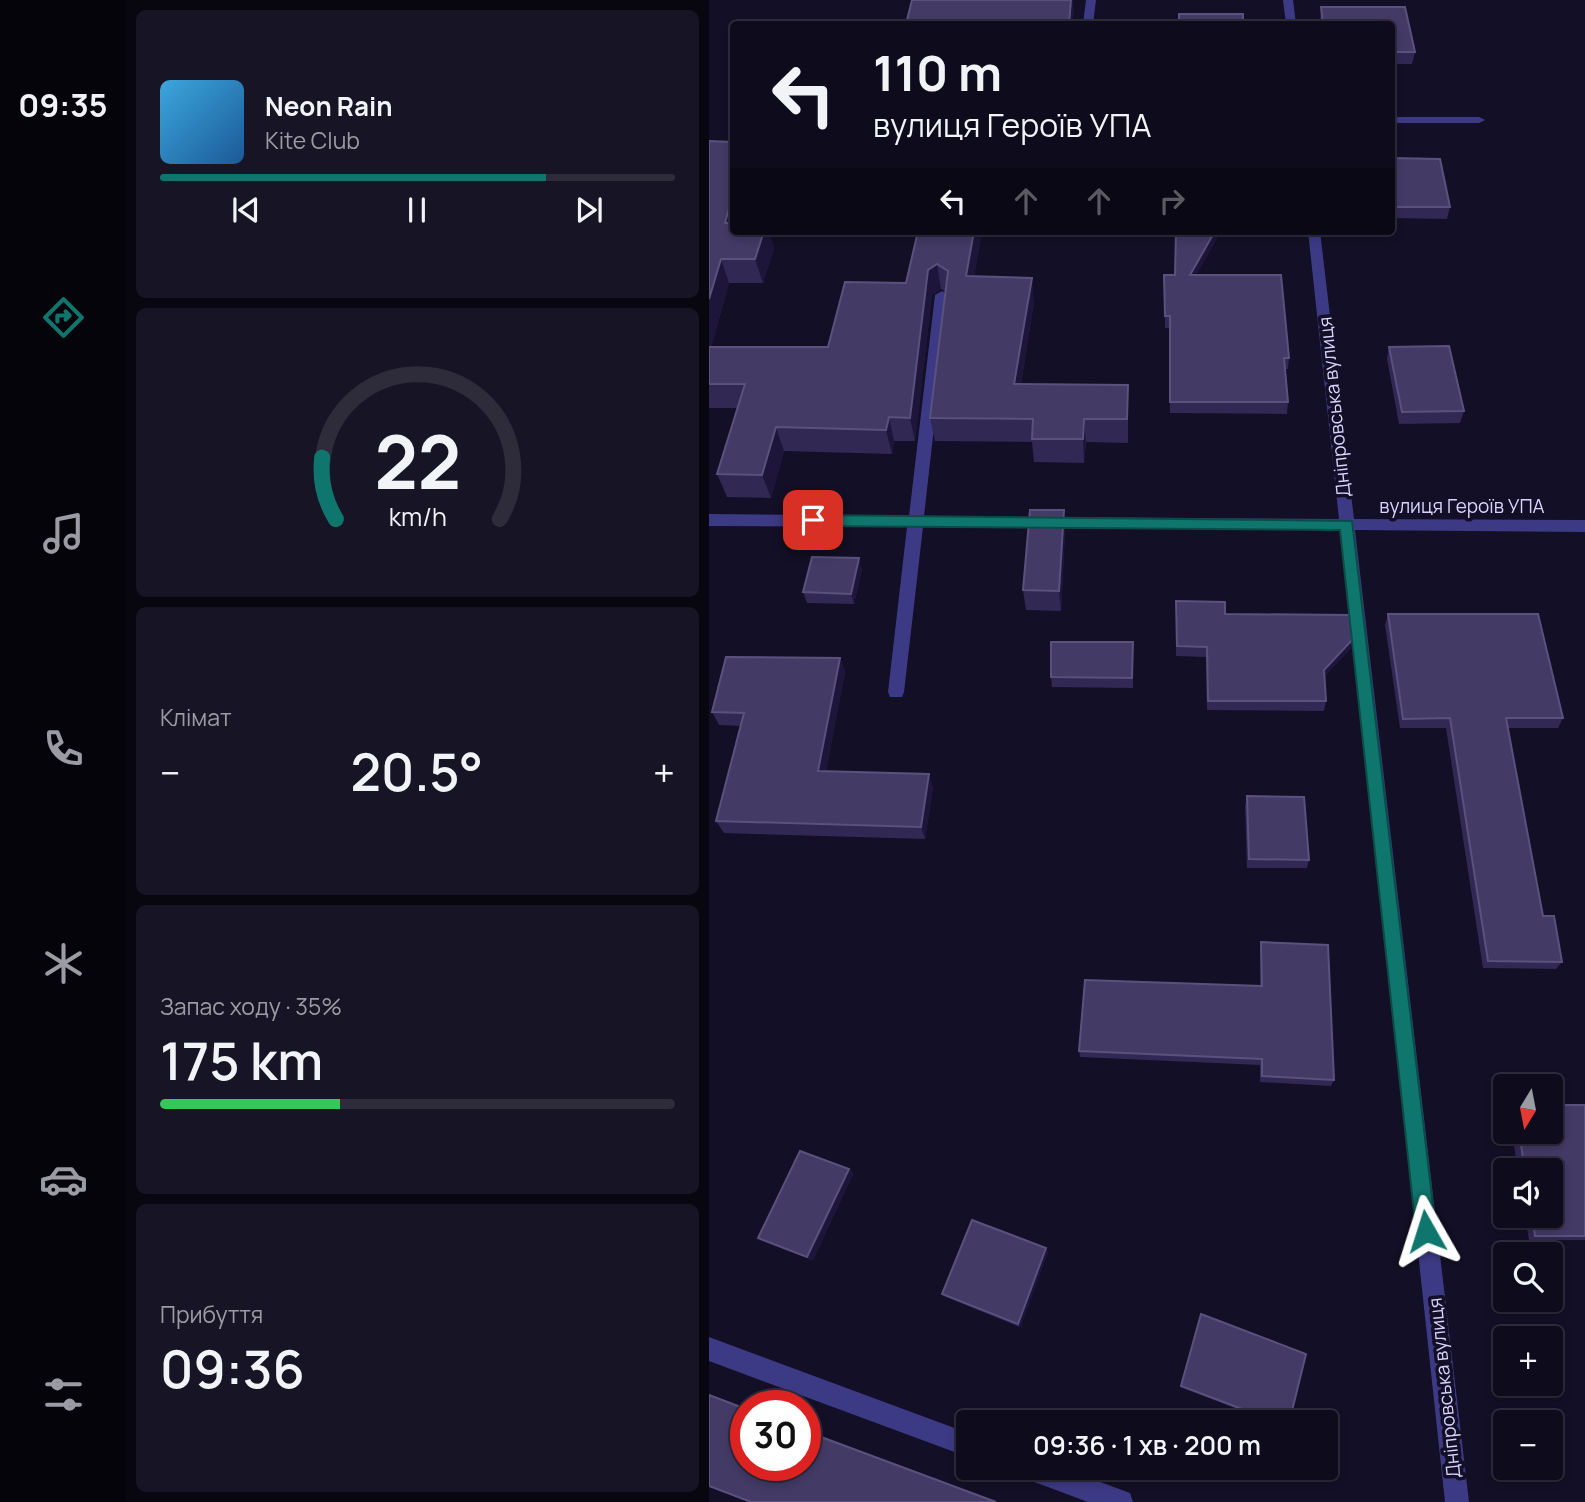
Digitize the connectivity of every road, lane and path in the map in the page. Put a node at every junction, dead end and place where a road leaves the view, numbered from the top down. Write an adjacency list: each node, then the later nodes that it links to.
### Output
1 (1091, 0): 3 (street)
2 (1288, 0): 4 (street)
3 (1088, 21)
4 (1291, 21)
5 (1395, 120): 6 (street)
6 (1479, 120)
7 (1314, 235): 11 (street, Дніпровська вулиця)
8 (942, 295): 10 (street)
9 (709, 520): 10 (street, вулиця Героїв УПА)
10 (917, 521): 11 (street, вулиця Героїв УПА); 13 (street)
11 (1347, 525): 12 (street, вулиця Героїв УПА); 18 (street, Дніпровська вулиця)
12 (1585, 526)
13 (896, 692)
14 (709, 1349): 15 (street)
15 (956, 1441)
16 (1062, 1480): 17 (street)
17 (1121, 1502)
18 (1456, 1502)

